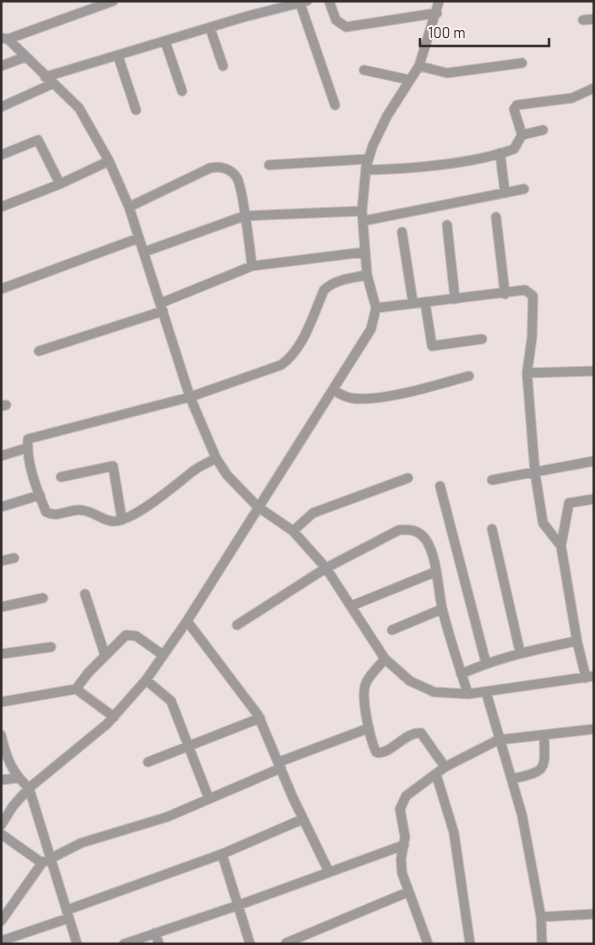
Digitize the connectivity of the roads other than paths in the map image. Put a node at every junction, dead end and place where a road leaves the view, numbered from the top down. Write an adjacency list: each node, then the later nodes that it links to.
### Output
1 (329, 1): 5 (street)
2 (439, 1): 5 (street)
3 (109, 2): 9 (street)
4 (304, 2): 8 (street); 23 (street)
5 (437, 13): 16 (street)
6 (594, 19): 7 (street)
7 (583, 20)
8 (210, 28): 10 (street); 15 (street)
9 (5, 39): 12 (street)
10 (165, 41): 11 (street); 22 (street)
11 (118, 56): 18 (street); 25 (street)
12 (25, 57): 14 (street); 18 (street)
13 (522, 64): 16 (street)
14 (1, 66)
15 (223, 66)
16 (419, 66): 19 (street)
17 (364, 70): 19 (street)
18 (45, 77): 20 (street)
19 (410, 80): 30 (street)
20 (52, 84): 24 (street); 31 (street)
21 (594, 88): 27 (street)
22 (182, 91)
23 (335, 105)
24 (1, 106)
25 (136, 110)
26 (543, 130): 27 (street)
27 (522, 135): 28 (street)
28 (500, 153): 33 (street); 36 (street)
29 (1, 155): 34 (street)
30 (368, 159): 32 (street); 33 (street)
31 (109, 161): 34 (street); 38 (street)
32 (269, 165)
33 (366, 170): 39 (street)
34 (60, 184): 37 (street)
35 (524, 189): 36 (street)
36 (505, 193): 42 (street)
37 (1, 207)
38 (130, 207): 40 (street); 45 (street)
39 (362, 211): 40 (street); 42 (street)
40 (244, 216): 46 (street); 48 (street)
41 (496, 217): 51 (street)
42 (363, 221): 47 (street)
43 (447, 224): 52 (street)
44 (402, 232): 54 (street)
45 (140, 238): 46 (street); 50 (street)
46 (144, 252): 55 (street)
47 (365, 252): 48 (street); 49 (street)
48 (252, 266): 55 (street)
49 (367, 275): 56 (street); 63 (street)
50 (1, 289)
51 (504, 294): 52 (street); 60 (street)
52 (455, 299): 53 (street)
53 (425, 302): 54 (street); 57 (street)
54 (413, 303): 56 (street)
55 (162, 307): 58 (street); 63 (street)
56 (376, 308): 62 (street)
57 (482, 339)
58 (39, 351)
59 (594, 371): 60 (street)
60 (527, 373): 68 (street)
61 (469, 376): 62 (street)
62 (334, 390): 76 (street)
63 (190, 397): 64 (street); 66 (street)
64 (27, 448): 65 (street); 73 (street)
65 (1, 456)
66 (216, 458): 76 (street); 77 (street)
67 (594, 461): 68 (street)
68 (535, 473): 71 (street); 80 (street)
69 (61, 477): 77 (street)
70 (408, 478): 79 (street)
71 (492, 480)
72 (440, 486): 100 (street)
73 (40, 495): 75 (street); 77 (street)
74 (594, 499): 80 (street)
75 (1, 507)
76 (258, 507): 79 (street); 90 (street)
77 (122, 520)
78 (492, 529): 95 (street)
79 (293, 531): 83 (street)
80 (560, 546): 93 (street)
81 (14, 558): 82 (street)
82 (1, 561)
83 (326, 568): 84 (street); 87 (street); 91 (street)
84 (435, 572): 87 (street); 89 (street)
85 (85, 594): 97 (street)
86 (43, 598): 88 (street)
87 (351, 606): 99 (street)
88 (1, 607)
89 (442, 610): 92 (street); 101 (street)
90 (188, 621): 98 (street); 109 (street)
91 (237, 625)
92 (392, 630)
93 (577, 641): 95 (street); 102 (street)
94 (51, 647): 96 (street)
95 (520, 652): 100 (street)
96 (1, 654)
97 (105, 655): 98 (street); 104 (street)
98 (163, 655): 103 (street)
99 (385, 658): 106 (street); 110 (street)
100 (486, 663): 101 (street)
101 (462, 674): 106 (street)
102 (590, 677): 105 (street)
103 (146, 680): 108 (street); 115 (street)
104 (76, 689): 107 (street); 108 (street)
105 (486, 692): 106 (street); 114 (street)
106 (468, 694)
107 (1, 702)
108 (114, 717): 123 (street)
109 (260, 718): 115 (street); 117 (street)
110 (369, 728): 117 (street); 118 (street)
111 (594, 729): 112 (street)
112 (544, 735): 114 (street); 121 (street)
113 (1, 736): 120 (street)
114 (498, 740): 118 (street); 121 (street)
115 (190, 746): 116 (street); 124 (street)
116 (148, 762)
117 (280, 765): 124 (street); 125 (street)
118 (445, 767): 119 (street)
119 (436, 774): 128 (street); 147 (street)
120 (17, 778): 122 (street); 123 (street)
121 (512, 778): 137 (street)
122 (1, 780)
123 (29, 788): 126 (street); 130 (street)
124 (208, 799): 130 (street)
125 (303, 819): 129 (street); 131 (street)
126 (1, 825)
127 (1, 834): 130 (street)
128 (404, 845): 131 (street); 132 (street)
129 (222, 854): 133 (street); 135 (street)
130 (46, 861): 134 (street); 135 (street)
131 (329, 872): 133 (street)
132 (408, 892): 139 (street); 146 (street)
133 (239, 905): 138 (street); 145 (street)
134 (3, 914)
135 (68, 914): 140 (street); 142 (street)
136 (594, 914): 137 (street)
137 (541, 917): 148 (street)
138 (155, 933): 143 (street); 144 (street)
139 (311, 939): 141 (street)
140 (1, 941)
141 (286, 943)
142 (77, 944)
143 (124, 944)
144 (159, 944)
145 (250, 944)
146 (428, 944)
147 (470, 944)
148 (542, 944)

